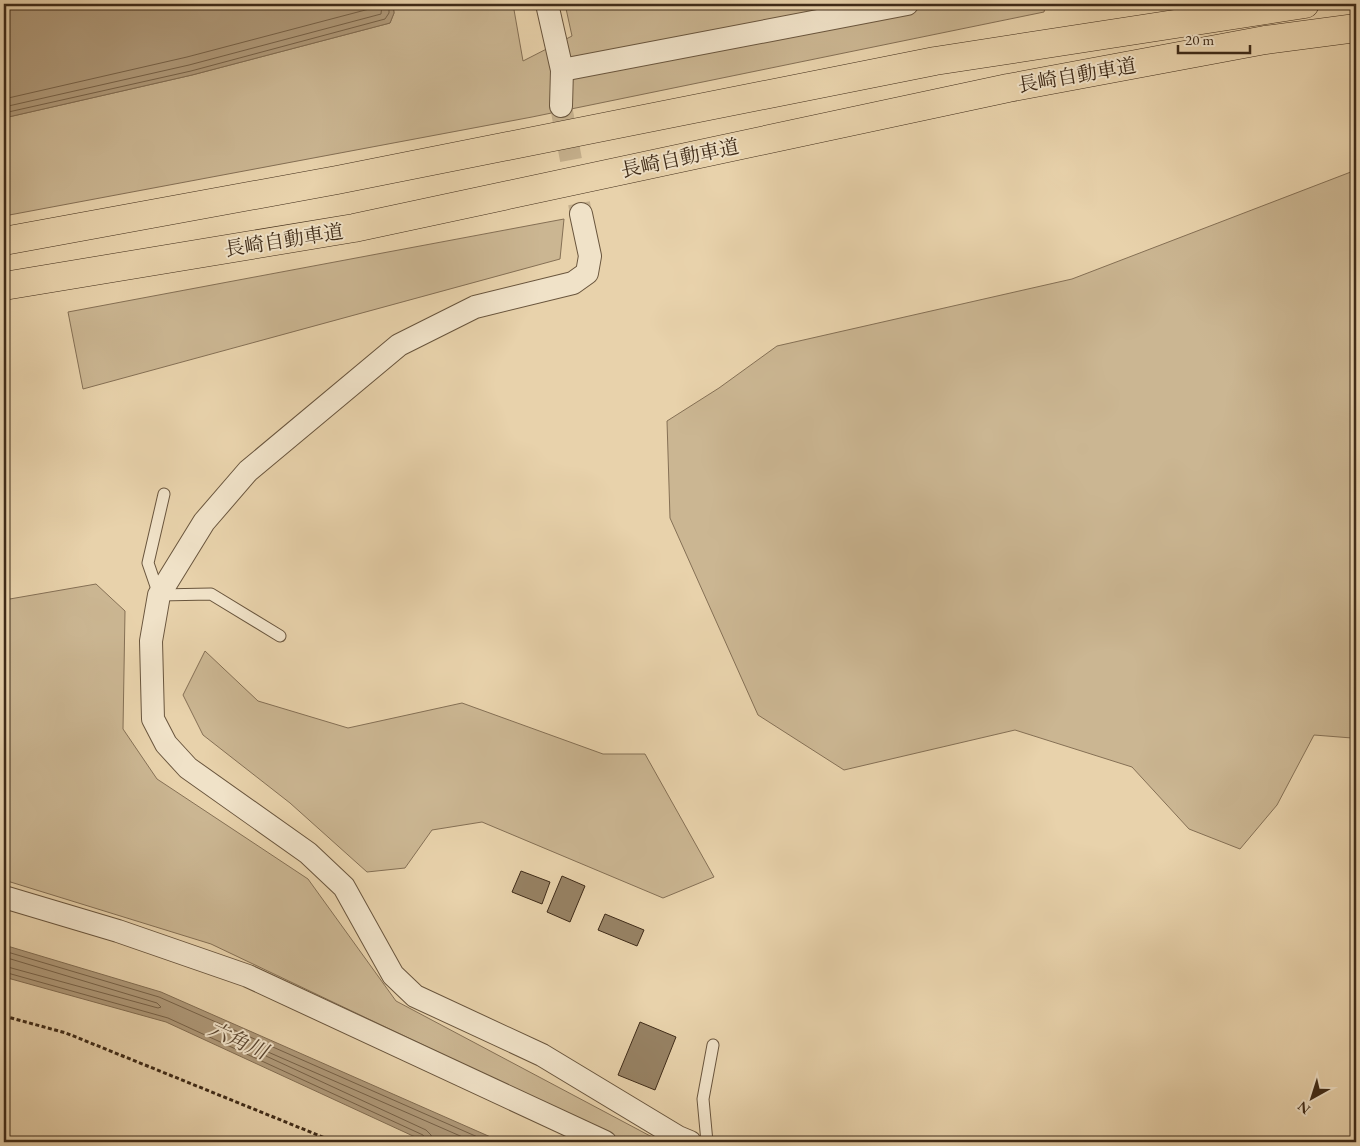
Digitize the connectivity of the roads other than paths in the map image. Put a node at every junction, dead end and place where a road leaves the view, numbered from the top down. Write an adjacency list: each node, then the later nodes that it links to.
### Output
1 (547, 4): 5 (street)
2 (907, 4): 5 (street)
3 (1305, 4): 8 (highway, 長崎自動車道)
4 (1356, 28): 9 (highway, 長崎自動車道)
5 (562, 70): 6 (street)
6 (561, 106)
7 (581, 214): 11 (street)
8 (4, 241)
9 (4, 286)
10 (164, 494): 11 (lane)
11 (159, 595): 12 (lane); 16 (street)
12 (280, 636)
13 (4, 897): 15 (street)
14 (713, 1045): 17 (lane)
15 (605, 1142)
16 (690, 1142)
17 (707, 1142)

